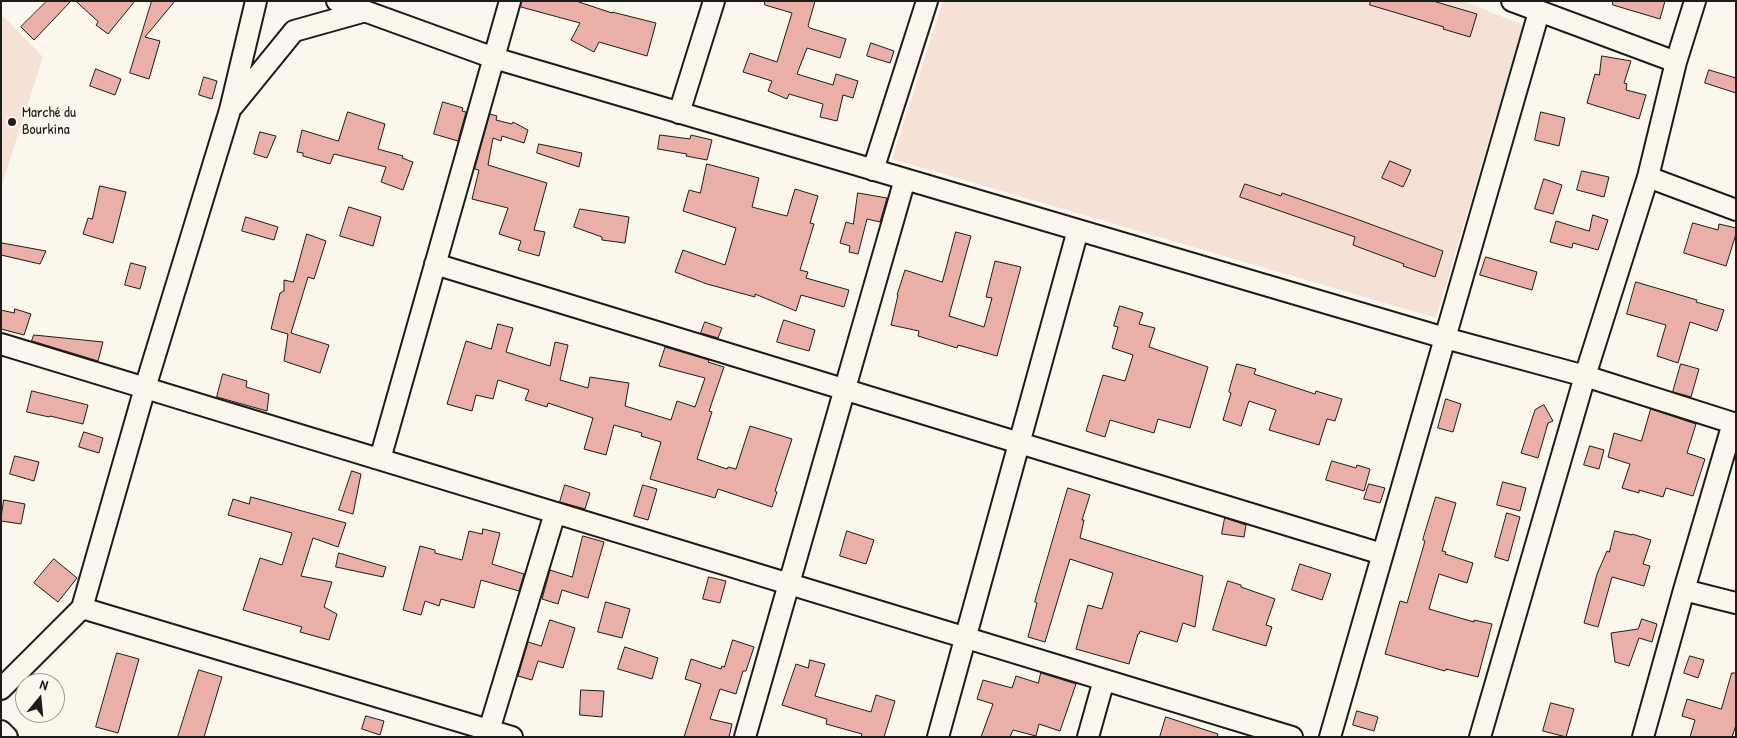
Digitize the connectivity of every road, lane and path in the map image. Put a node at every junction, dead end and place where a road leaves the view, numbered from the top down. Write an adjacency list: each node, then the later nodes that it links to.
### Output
1 (256, 1): 12 (street)
2 (337, 1): 8 (street)
3 (510, 1): 10 (street)
4 (714, 1): 13 (street)
5 (927, 1): 14 (street)
6 (1512, 1): 9 (street)
7 (1695, 1): 11 (street)
8 (362, 12): 10 (street); 12 (street)
9 (1539, 12): 11 (street); 20 (street)
10 (494, 58): 13 (street); 19 (street)
11 (1676, 62): 15 (street)
12 (230, 110): 23 (street)
13 (679, 113): 14 (street)
14 (872, 170): 16 (street)
15 (1648, 177): 17 (street); 22 (street)
16 (905, 179): 18 (street); 24 (street)
17 (1736, 210)
18 (1078, 230): 20 (street); 26 (street)
19 (436, 264): 24 (street); 27 (street)
20 (1445, 338): 22 (street); 29 (street)
21 (1, 344): 23 (street)
22 (1584, 376): 25 (street); 46 (street)
23 (145, 388): 27 (street); 33 (street)
24 (845, 390): 26 (street); 30 (street)
25 (1735, 423): 31 (street)
26 (1019, 443): 29 (street); 34 (street)
27 (380, 460): 28 (street)
28 (555, 512): 30 (street); 38 (street)
29 (1382, 554): 45 (street)
30 (789, 584): 34 (street); 41 (street)
31 (1684, 590): 32 (street); 47 (street)
32 (1736, 603)
33 (82, 608): 36 (street); 38 (street)
34 (966, 637): 35 (street); 42 (street)
35 (1104, 680): 43 (street); 44 (street)
36 (1, 689)
37 (1, 731): 39 (street)
38 (488, 733): 40 (street)
39 (7, 737)
40 (512, 737)
41 (745, 737)
42 (938, 737)
43 (1088, 737)
44 (1292, 737)
45 (1330, 737)
46 (1480, 737)
47 (1643, 737)

